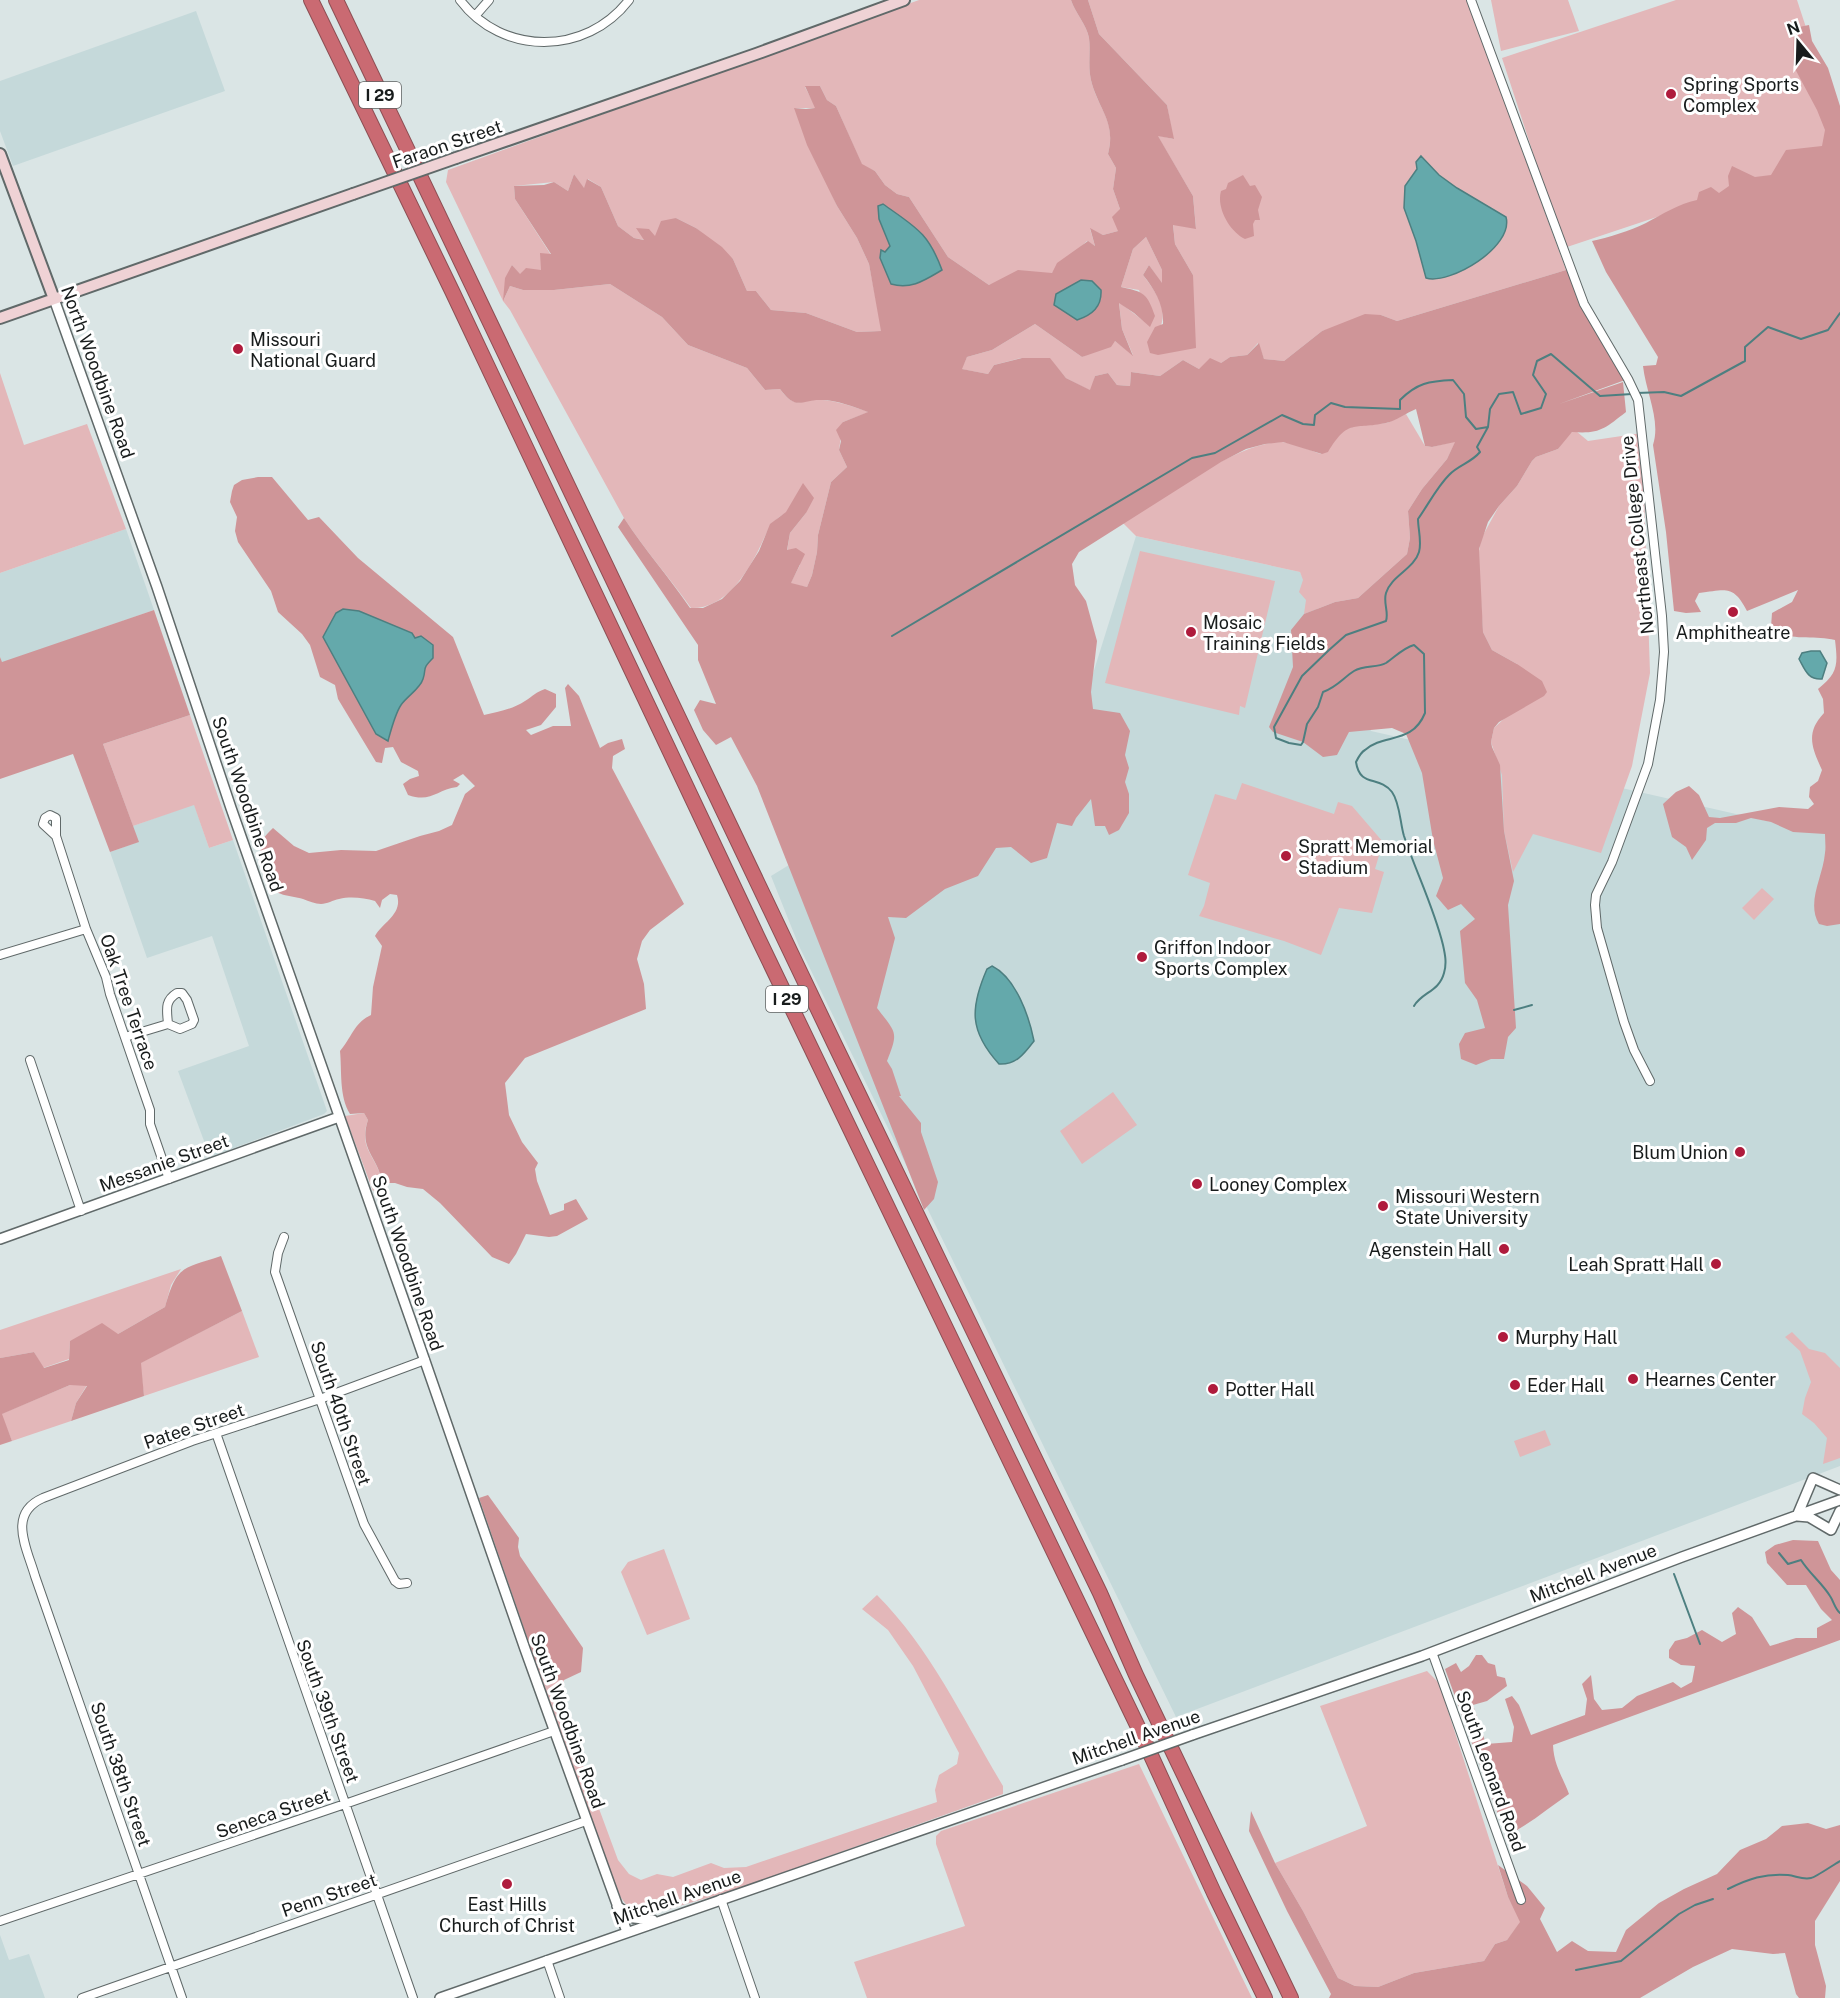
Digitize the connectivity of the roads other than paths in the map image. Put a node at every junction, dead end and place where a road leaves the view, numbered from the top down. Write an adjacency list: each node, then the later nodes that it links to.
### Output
1 (311, 0): 55 (highway, I 29)
2 (336, 0): 46 (highway, I 29)
3 (460, 0): 8 (street)
4 (489, 0): 8 (street)
5 (629, 0): 8 (street)
6 (904, 0): 10 (main road, Faraon Street, bridge)
7 (1471, 0): 19 (street, Northeast College Drive)
8 (474, 16)
9 (0, 154): 10 (main road, North Woodbine Road)
10 (54, 299): 11 (main road, Faraon Street); 12 (street, North Woodbine Road)
11 (0, 318)
12 (162, 603): 20 (street, South Woodbine Road)
13 (56, 836): 14 (street, Oak Tree Terrace)
14 (86, 929): 15 (street); 17 (street, Oak Tree Terrace)
15 (0, 955)
16 (168, 1024): 16 (street); 17 (street)
17 (125, 1037): 21 (street, Oak Tree Terrace)
18 (30, 1060): 22 (street)
19 (1650, 1081)
20 (339, 1118): 21 (street, Messanie Street); 25 (street, South Woodbine Road)
21 (169, 1179): 22 (street, Messanie Street)
22 (81, 1210): 24 (street, Messanie Street)
23 (284, 1237): 26 (street, South 40th Street)
24 (0, 1239)
25 (425, 1360): 26 (street, Patee Street); 35 (street, South Woodbine Road)
26 (320, 1399): 27 (street, Patee Street); 33 (street, South 40th Street)
27 (216, 1433): 32 (street, Patee Street); 36 (street, South 39th Street)
28 (1840, 1490): 31 (street)
29 (1840, 1500): 31 (street, Mitchell Avenue)
30 (1840, 1511): 31 (street)
31 (1797, 1516): 34 (street, Mitchell Avenue)
32 (31, 1560): 38 (street, South 38th Street)
33 (407, 1583)
34 (1432, 1652): 40 (street, Mitchell Avenue, bridge); 41 (street, South Leonard Road)
35 (554, 1731): 36 (street, Seneca Street); 37 (street, South Woodbine Road)
36 (345, 1804): 38 (street, Seneca Street); 39 (street, South 39th Street)
37 (586, 1821): 39 (street, Penn Street); 42 (street, South Woodbine Road)
38 (140, 1875): 43 (street, Seneca Street); 48 (street, South 38th Street)
39 (376, 1895): 48 (street, Penn Street); 51 (street, South 39th Street)
40 (721, 1899): 44 (street, Mitchell Avenue); 54 (street)
41 (1521, 1900)
42 (617, 1906): 44 (street); 45 (street, South Woodbine Road)
43 (0, 1920)
44 (658, 1921): 45 (street, Mitchell Avenue)
45 (627, 1932): 47 (street, Mitchell Avenue)
46 (1261, 1934): 56 (highway, I 29); 57 (highway)
47 (547, 1960): 52 (street, Mitchell Avenue); 53 (street)
48 (171, 1966): 49 (street, Penn Street); 50 (street, South 38th Street)
49 (82, 1998)
50 (182, 1998)
51 (413, 1998)
52 (440, 1998)
53 (560, 1998)
54 (755, 1998)
55 (1263, 1998)
56 (1291, 1998)
57 (1296, 1998)

